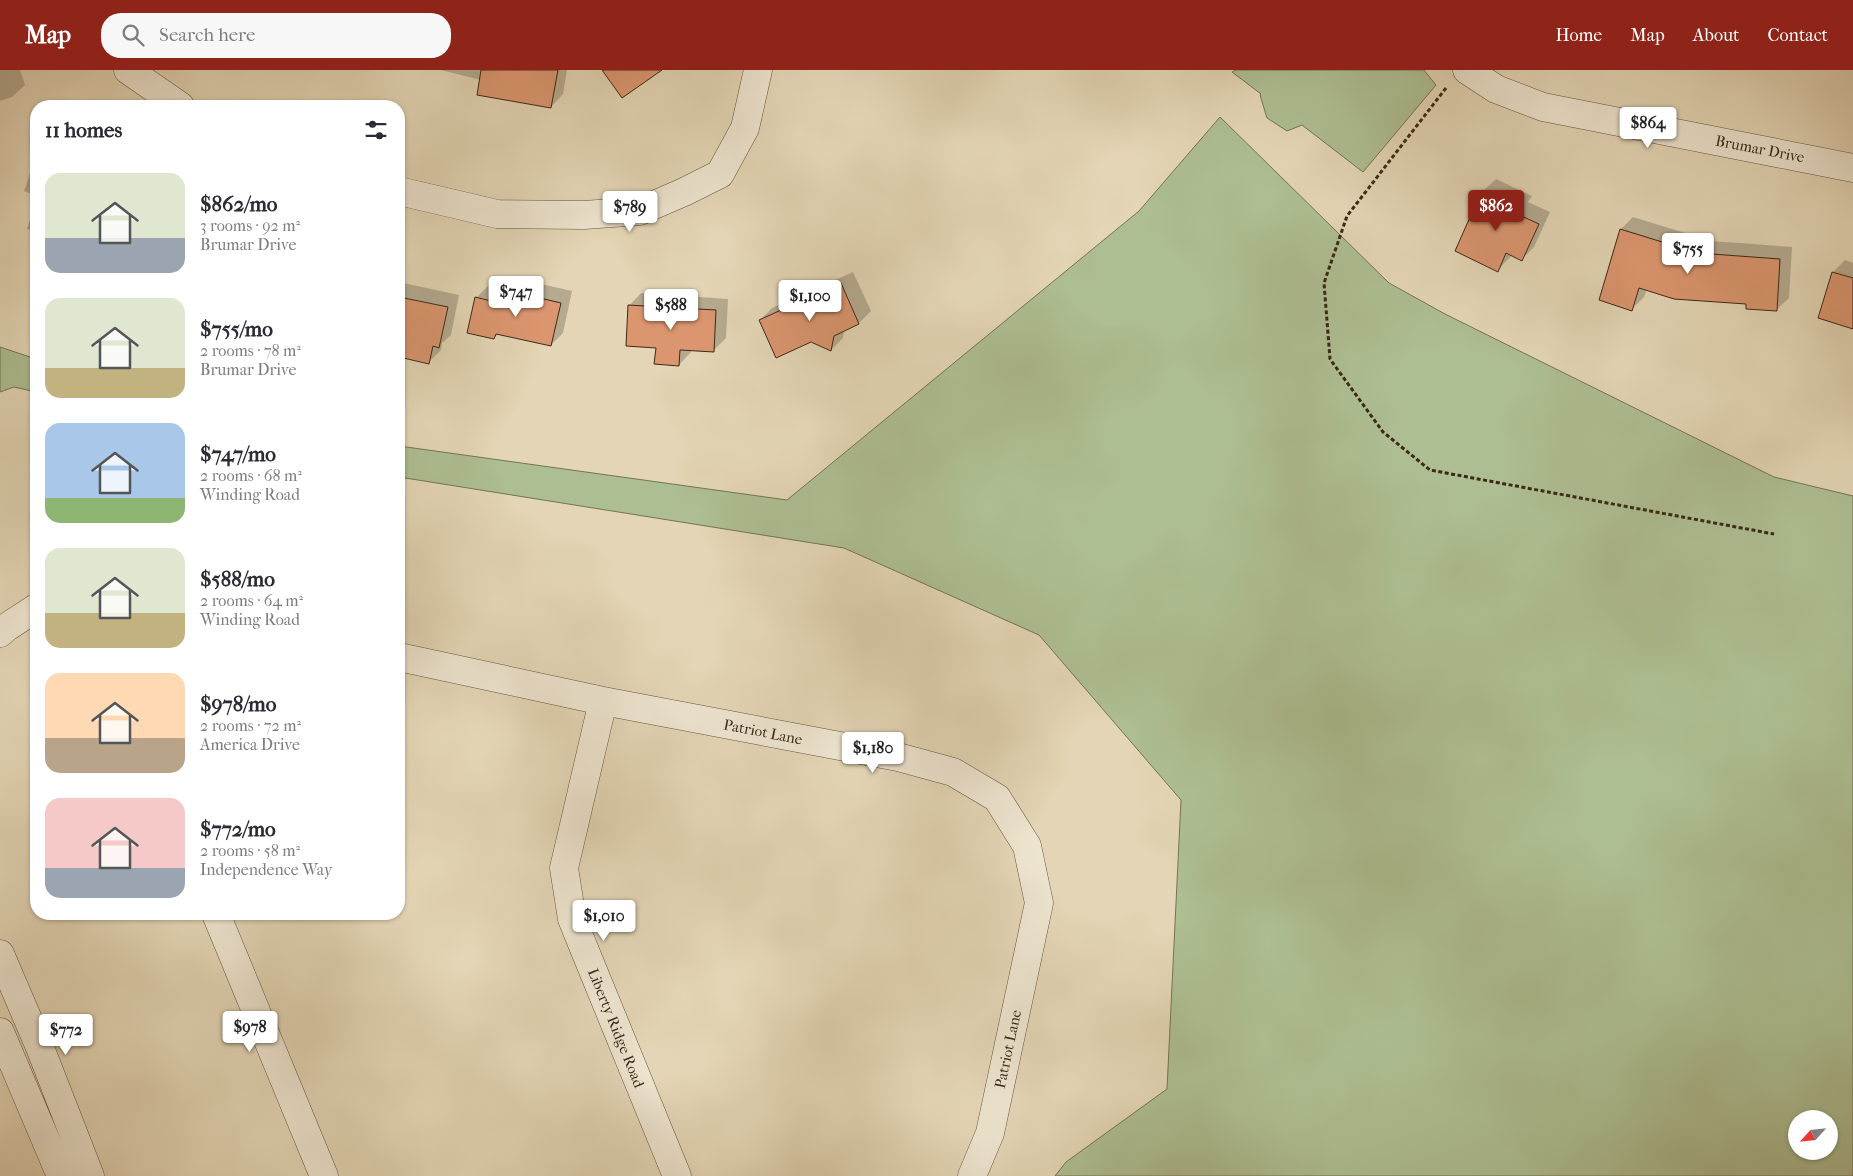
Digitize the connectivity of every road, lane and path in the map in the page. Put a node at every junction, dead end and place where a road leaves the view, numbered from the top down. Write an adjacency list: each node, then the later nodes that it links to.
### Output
1 (128, 70): 4 (street)
2 (758, 70): 6 (street)
3 (1458, 78): 5 (street, Brumar Drive); 7 (path)
4 (171, 100)
5 (1853, 168)
6 (405, 192)
7 (1774, 534)
8 (30, 612): 9 (street)
9 (0, 633)
10 (405, 658): 11 (street, Patriot Lane)
11 (603, 701): 18 (street, Liberty Ridge Road); 19 (street, Patriot Lane)
12 (218, 920): 17 (street)
13 (0, 954): 16 (street)
14 (0, 1032): 15 (street)
15 (61, 1176)
16 (90, 1176)
17 (324, 1176)
18 (677, 1176)
19 (972, 1176)

